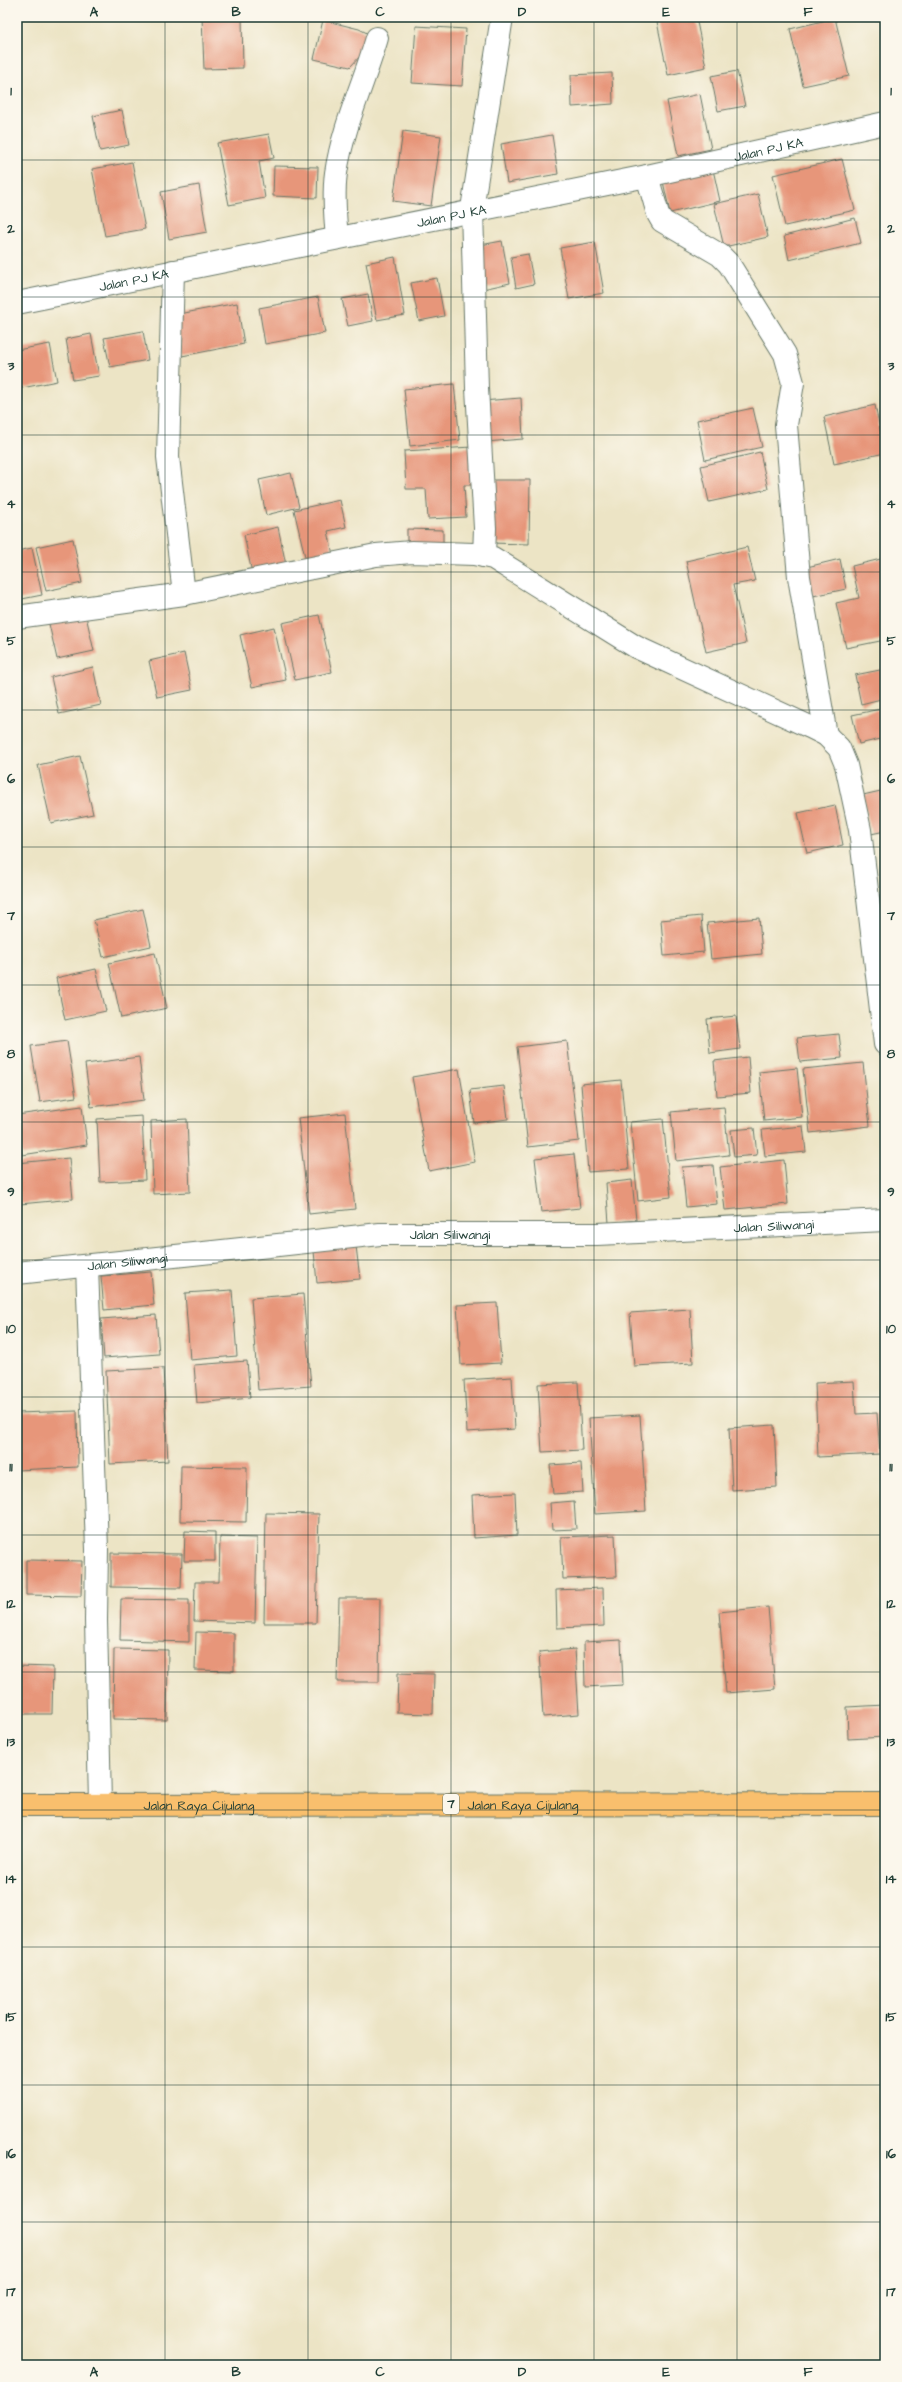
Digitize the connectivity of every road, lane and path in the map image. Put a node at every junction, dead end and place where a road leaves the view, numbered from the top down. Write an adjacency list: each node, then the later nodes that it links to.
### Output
1 (502, 17): 5 (street)
2 (377, 38): 6 (street)
3 (885, 123): 4 (street, Jalan PJ KA)
4 (647, 176): 5 (street, Jalan PJ KA); 12 (street)
5 (472, 209): 6 (street, Jalan PJ KA); 9 (street)
6 (337, 238): 7 (street, Jalan PJ KA)
7 (173, 271): 8 (street, Jalan PJ KA); 10 (street)
8 (17, 303)
9 (484, 556): 10 (street); 12 (street)
10 (184, 594): 11 (street)
11 (17, 617)
12 (826, 735): 13 (street)
13 (885, 1044)
14 (885, 1220): 15 (street, Jalan Siliwangi)
15 (87, 1266): 16 (street, Jalan Siliwangi); 17 (street)
16 (17, 1273)
17 (100, 1804): 18 (highway, Jalan Raya Cijulang / 7); 19 (highway, Jalan Raya Cijulang / 7)
18 (885, 1804)
19 (17, 1805)

